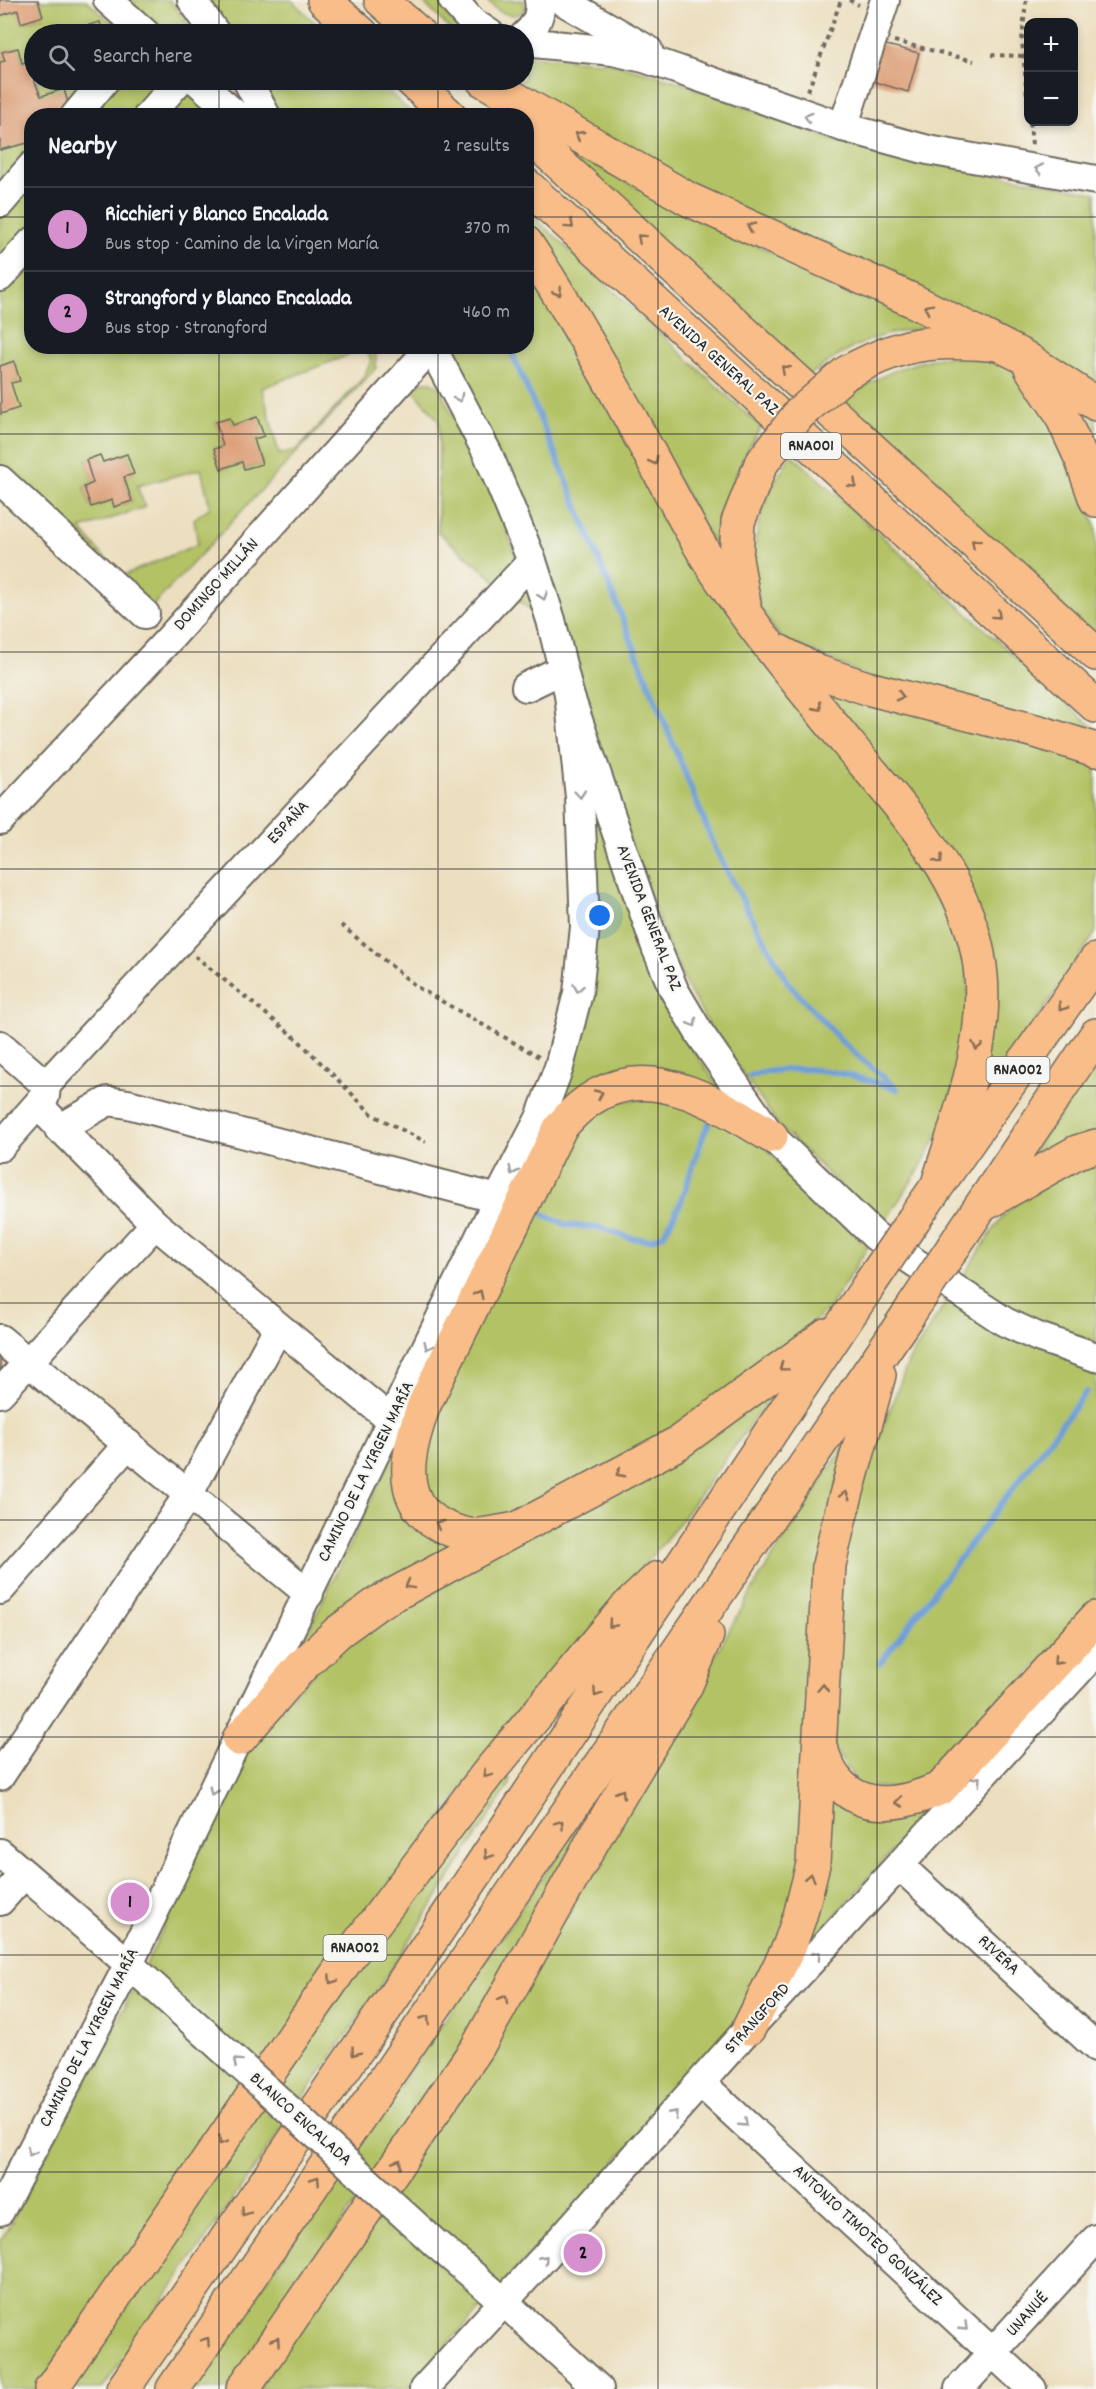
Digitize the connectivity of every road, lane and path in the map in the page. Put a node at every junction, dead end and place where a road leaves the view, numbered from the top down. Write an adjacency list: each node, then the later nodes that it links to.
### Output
1 (108, 0): 11 (street)
2 (192, 0): 12 (street)
3 (324, 0): 13 (highway)
4 (381, 0): 14 (highway)
5 (453, 0): 15 (street)
6 (539, 0): 16 (street)
7 (561, 0): 22 (street)
8 (841, 0): 39 (path)
9 (885, 0): 17 (street)
10 (1026, 0): 20 (path)
11 (134, 24)
12 (209, 24)
13 (351, 24)
14 (408, 24)
15 (475, 24)
16 (534, 26)
17 (873, 36): 21 (path); 40 (street)
18 (534, 43): 22 (street)
19 (992, 55): 20 (path)
20 (1023, 56): 23 (path)
21 (974, 61)
22 (681, 70): 39 (street)
23 (1025, 72)
24 (97, 90): 31 (street)
25 (177, 90): 32 (street)
26 (202, 90): 33 (street)
27 (252, 90): 34 (street)
28 (422, 90): 35 (highway)
29 (479, 90): 36 (highway)
30 (500, 90): 37 (highway, one-way to 30)
31 (82, 108)
32 (157, 108)
33 (226, 108)
34 (262, 108)
35 (441, 108)
36 (498, 108)
37 (531, 108)
38 (534, 110): 49 (highway, one-way to 38)
39 (800, 114): 40 (street, one-way to 39)
40 (843, 127): 43 (street, one-way to 40)
41 (534, 140): 59 (highway, RNA001, one-way to 41)
42 (24, 175): 45 (street)
43 (1096, 180)
44 (534, 192): 62 (highway, AVENIDA GENERAL PAZ / RNA001, one-way to 62)
45 (0, 203)
46 (24, 251): 48 (street)
47 (534, 255): 57 (highway, one-way to 57)
48 (0, 277)
49 (1011, 351): 52 (highway); 54 (highway); 57 (highway, bridge)
50 (425, 354): 64 (street, DOMINGO MILLÁN)
51 (435, 354): 55 (street, AVENIDA GENERAL PAZ, one-way to 55)
52 (1096, 404)
53 (0, 480): 56 (street)
54 (1096, 500)
55 (532, 561): 60 (street, AVENIDA GENERAL PAZ, one-way to 60); 66 (street, ESPAÑA)
56 (145, 614)
57 (746, 614): 58 (highway)
58 (767, 646): 63 (highway, one-way to 63); 78 (highway, one-way to 78)
59 (1096, 654)
60 (566, 682): 61 (street); 70 (street, CAMINO DE LA VIRGEN MARÍA, one-way to 70); 74 (street, AVENIDA GENERAL PAZ, one-way to 74)
61 (526, 687)
62 (1096, 706)
63 (1096, 750)
64 (0, 820)
65 (341, 925): 70 (path)
66 (178, 943): 71 (street, ESPAÑA); 75 (path)
67 (1096, 960): 78 (highway, RNA002, one-way to 78)
68 (1096, 1035): 80 (highway, RNA002)
69 (0, 1045): 71 (street)
70 (559, 1067): 72 (street, CAMINO DE LA VIRGEN MARÍA)
71 (43, 1095): 73 (street); 77 (street, ESPAÑA)
72 (559, 1106): 74 (highway, one-way to 74); 79 (street, CAMINO DE LA VIRGEN MARÍA, one-way to 79); 89 (highway, one-way to 72)
73 (59, 1129): 79 (street); 81 (street)
74 (771, 1136): 86 (street, AVENIDA GENERAL PAZ)
75 (426, 1142)
76 (1096, 1146): 80 (highway)
77 (0, 1147)
78 (939, 1181): 82 (highway, RNA002, bridge)
79 (498, 1199): 89 (street, CAMINO DE LA VIRGEN MARÍA, one-way to 89)
80 (980, 1207): 85 (highway, RNA002, bridge)
81 (156, 1224): 83 (street); 87 (street)
82 (846, 1319): 92 (highway, one-way to 92); 93 (highway, RNA002)
83 (278, 1328): 89 (street); 91 (street)
84 (0, 1339): 87 (street)
85 (887, 1346): 94 (highway, RNA002); 100 (highway, one-way to 85)
86 (1096, 1357)
87 (28, 1362): 88 (street); 90 (street)
88 (0, 1393)
89 (403, 1426): 92 (highway, one-way to 89); 96 (street, CAMINO DE LA VIRGEN MARÍA)
90 (128, 1444): 91 (street); 95 (street)
91 (188, 1494): 96 (street); 101 (street)
92 (516, 1528): 99 (highway, one-way to 99)
93 (699, 1540): 115 (highway, RNA002, one-way to 115); 116 (highway, RNA002, one-way to 116)
94 (737, 1566): 117 (highway, RNA002, one-way to 94); 118 (highway, RNA002, one-way to 94)
95 (0, 1590)
96 (309, 1594): 99 (street, CAMINO DE LA VIRGEN MARÍA)
97 (1096, 1618): 102 (highway, one-way to 102)
98 (1096, 1652): 102 (street, STRANGFORD, one-way to 98)
99 (239, 1738): 107 (street, CAMINO DE LA VIRGEN MARÍA, one-way to 107)
100 (820, 1746): 102 (highway, one-way to 100); 108 (highway, one-way to 100)
101 (0, 1776)
102 (946, 1798): 104 (street, STRANGFORD)
103 (0, 1853): 105 (street, BLANCO ENCALADA)
104 (900, 1866): 108 (street, STRANGFORD, one-way to 104); 109 (street, RIVERA)
105 (24, 1874): 106 (street); 107 (street, BLANCO ENCALADA)
106 (0, 1901)
107 (129, 1964): 111 (street, CAMINO DE LA VIRGEN MARÍA, one-way to 111); 113 (street, BLANCO ENCALADA, one-way to 107, bridge)
108 (749, 2028): 110 (street, STRANGFORD)
109 (1096, 2047)
110 (702, 2083): 113 (street, STRANGFORD, one-way to 110); 114 (street, ANTONIO TIMOTEO GONZÁLEZ, one-way to 114)
111 (0, 2211)
112 (1096, 2240): 114 (street, UNANUÉ)
113 (504, 2302): 119 (street, STRANGFORD); 120 (street, BLANCO ENCALADA)
114 (993, 2353): 121 (street, UNANUÉ); 122 (street, ANTONIO TIMOTEO GONZÁLEZ)
115 (51, 2389)
116 (123, 2389)
117 (173, 2389)
118 (243, 2389)
119 (424, 2389)
120 (599, 2389)
121 (959, 2389)
122 (1032, 2389)

